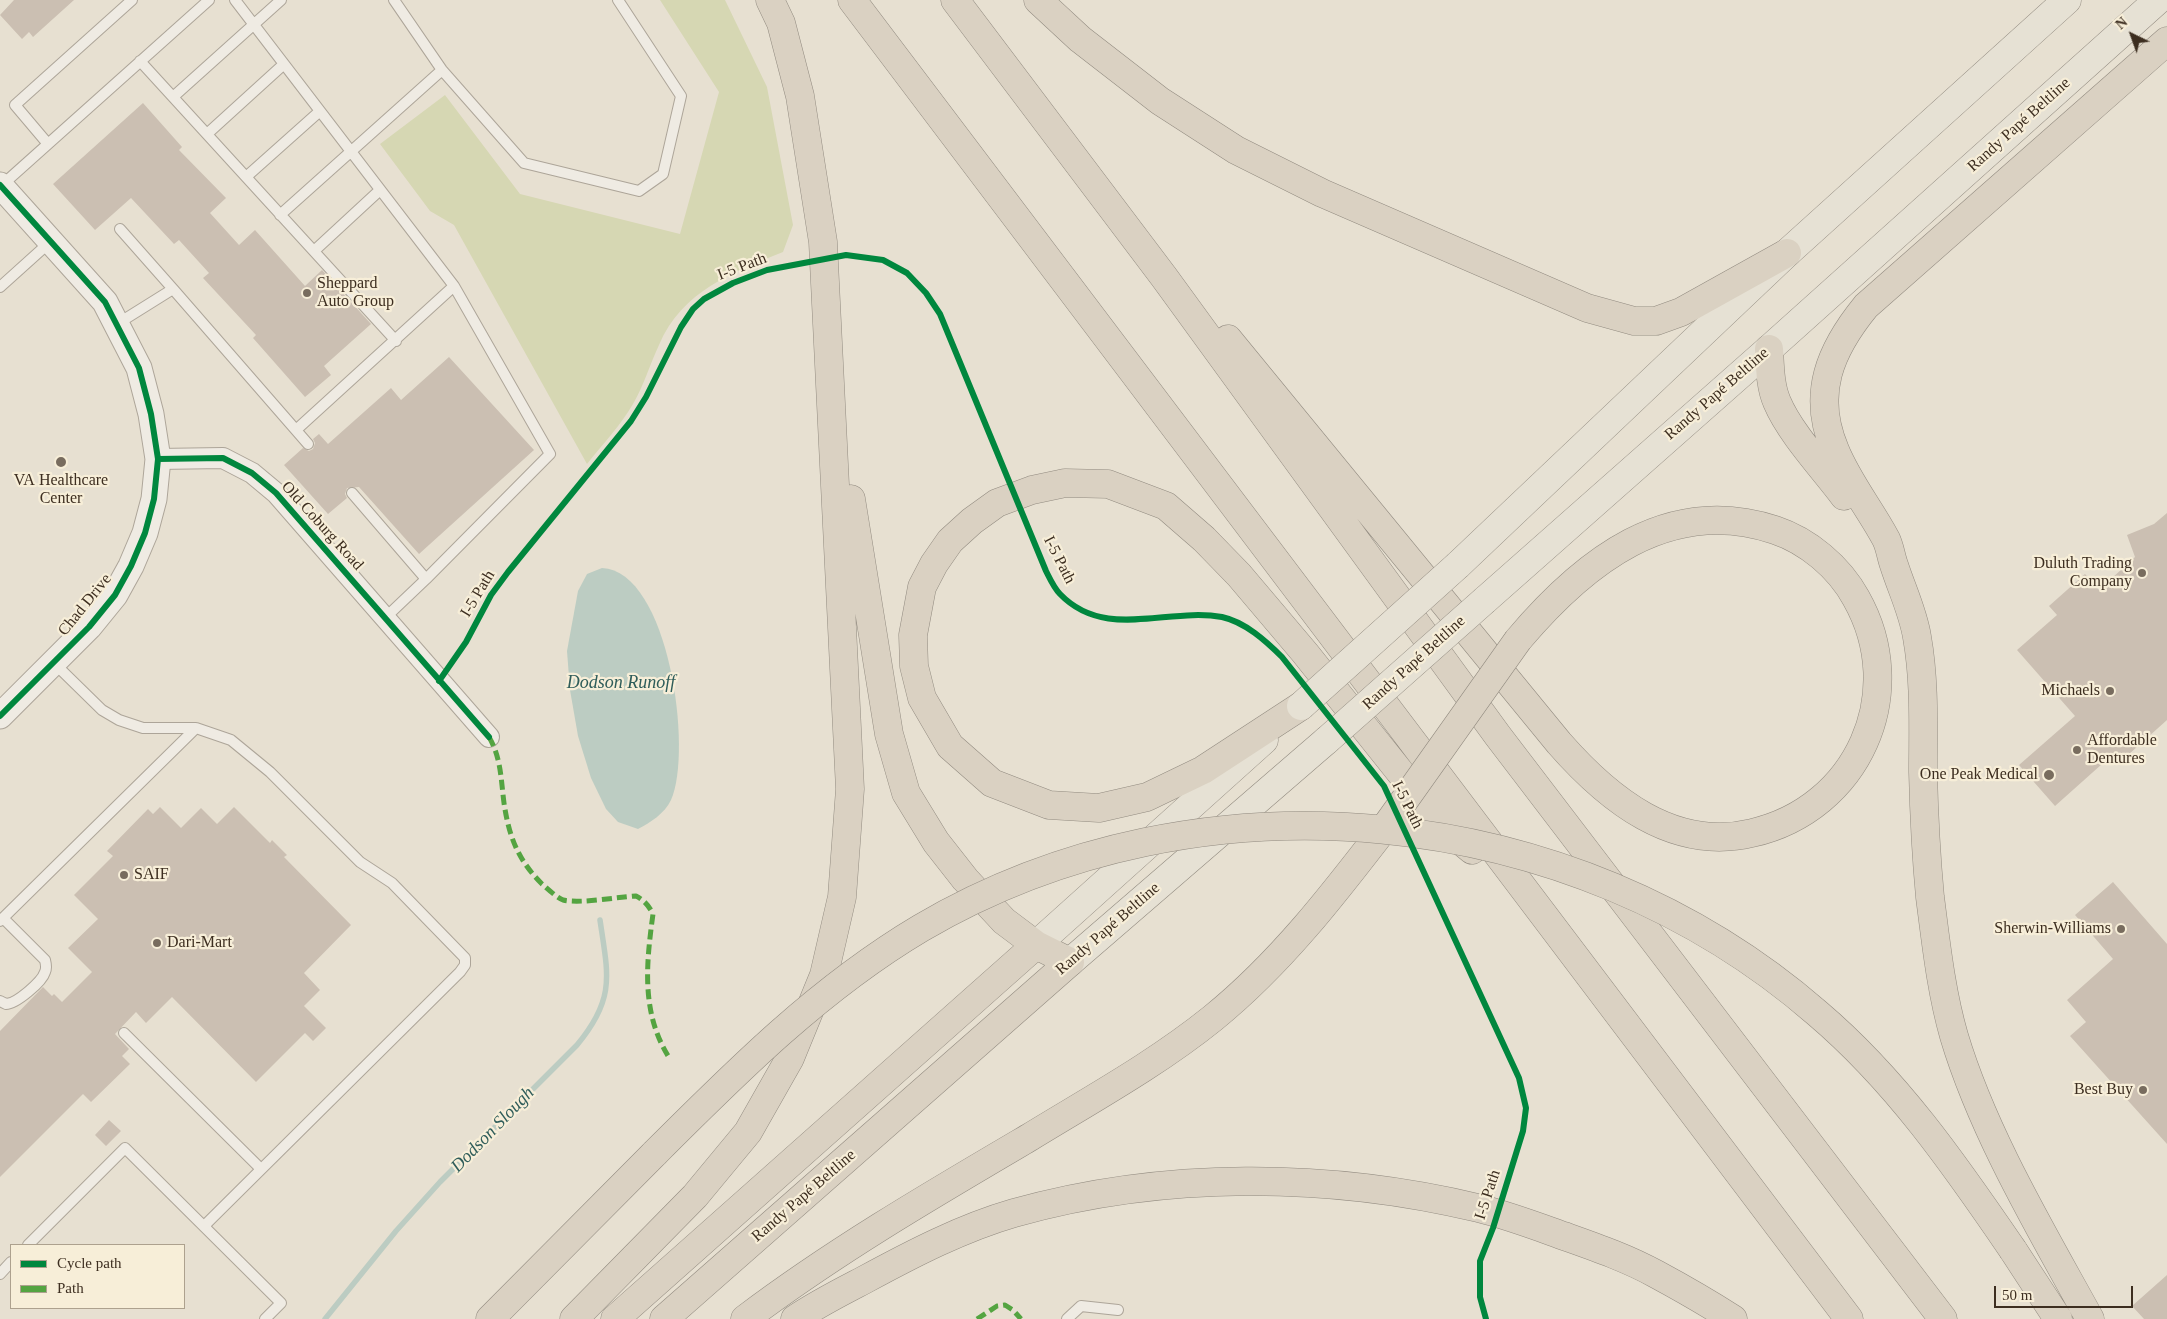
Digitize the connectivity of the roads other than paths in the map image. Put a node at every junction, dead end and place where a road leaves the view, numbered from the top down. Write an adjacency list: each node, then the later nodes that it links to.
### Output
1 (132, 0): 23 (lane)
2 (209, 0): 17 (lane)
3 (235, 0): 14 (lane)
4 (281, 0): 14 (lane)
5 (394, 0): 19 (lane)
6 (618, 0): 19 (lane)
7 (770, 0): 40 (highway)
8 (852, 0): 53 (highway)
9 (955, 0): 33 (highway)
10 (1038, 0): 32 (highway)
11 (2067, 0): 32 (main road, Randy Papé Beltline)
12 (2158, 0): 15 (main road, Randy Papé Beltline)
13 (2167, 3): 15 (main road)
14 (253, 24): 18 (lane); 20 (lane)
15 (2126, 28): 39 (main road, Randy Papé Beltline)
16 (2167, 41): 45 (highway)
17 (140, 61): 20 (lane); 23 (lane)
18 (284, 64): 21 (lane); 22 (lane)
19 (442, 70): 24 (lane)
20 (173, 97): 22 (lane)
21 (320, 111): 24 (lane); 25 (lane)
22 (207, 134): 25 (lane)
23 (48, 144): 26 (lane)
24 (351, 152): 27 (lane); 28 (lane)
25 (246, 177): 28 (lane)
26 (0, 186): 30 (street)
27 (380, 190): 31 (lane); 34 (lane)
28 (280, 215): 31 (lane)
29 (120, 229): 36 (lane)
30 (51, 242): 35 (lane); 37 (street)
31 (314, 251): 38 (lane)
32 (1787, 253): 49 (main road, Randy Papé Beltline, bridge)
33 (1164, 277): 70 (highway, bridge); 75 (highway)
34 (454, 286): 38 (lane); 46 (lane)
35 (0, 288)
36 (173, 289): 37 (lane); 41 (lane)
37 (117, 324): 43 (street)
38 (396, 341): 41 (lane)
39 (1769, 349): 45 (highway); 56 (main road, Randy Papé Beltline, bridge)
40 (830, 374): 55 (highway); 67 (highway)
41 (296, 430): 42 (lane)
42 (308, 444)
43 (158, 459): 47 (street, Old Coburg Road); 48 (street, Chad Drive)
44 (352, 493): 46 (lane)
45 (1894, 566): 77 (highway)
46 (426, 579): 47 (lane)
47 (385, 618): 52 (street, Old Coburg Road)
48 (53, 663): 50 (street, Chad Drive); 51 (lane)
49 (1301, 706): 53 (highway); 55 (main road, Randy Papé Beltline)
50 (0, 716)
51 (196, 728): 54 (lane); 59 (lane)
52 (489, 737)
53 (1530, 897): 74 (highway)
54 (2, 920): 57 (lane)
55 (1036, 945): 56 (highway); 68 (highway, Randy Papé Beltline)
56 (1070, 962): 69 (highway, Randy Papé Beltline)
57 (0, 1000)
58 (124, 1033): 59 (lane)
59 (261, 1169): 60 (lane)
60 (204, 1226): 61 (lane); 65 (lane)
61 (29, 1244)
62 (10, 1263): 63 (lane)
63 (0, 1274)
64 (1118, 1310): 72 (lane)
65 (265, 1319)
66 (490, 1319): 76 (highway, bridge)
67 (574, 1319)
68 (615, 1319)
69 (664, 1319)
70 (745, 1319)
71 (795, 1319): 73 (highway)
72 (1067, 1319)
73 (1733, 1319)
74 (1849, 1319)
75 (1943, 1319)
76 (2058, 1319)
77 (2090, 1319)

